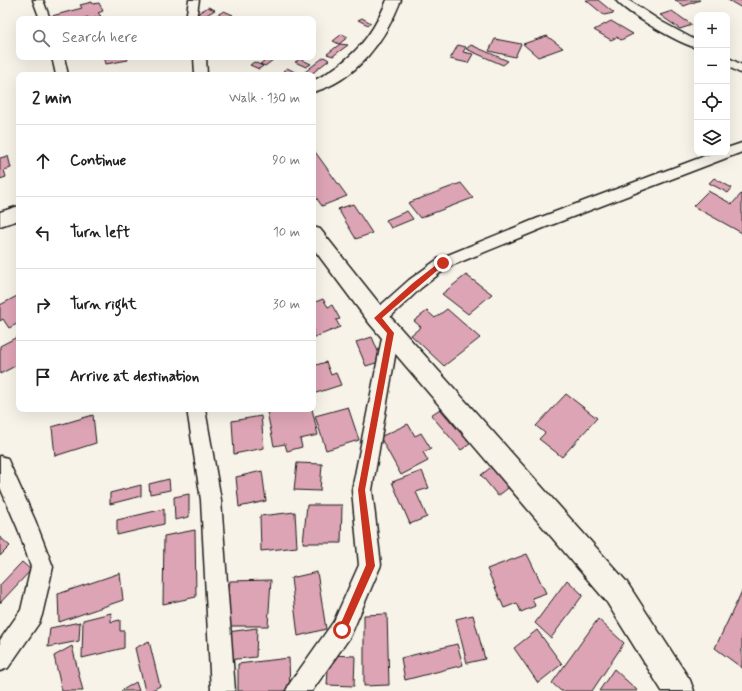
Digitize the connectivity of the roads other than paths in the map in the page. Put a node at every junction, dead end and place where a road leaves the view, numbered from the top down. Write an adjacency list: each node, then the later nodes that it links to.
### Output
1 (38, 0): 5 (street)
2 (194, 0): 6 (street)
3 (394, 0): 14 (street)
4 (621, 0): 7 (street)
5 (44, 16)
6 (191, 16)
7 (694, 44)
8 (59, 60): 12 (street)
9 (200, 60): 13 (street)
10 (730, 63): 11 (street)
11 (742, 70)
12 (61, 72)
13 (201, 72)
14 (316, 85)
15 (742, 147): 16 (street)
16 (730, 152)
17 (718, 156): 21 (street)
18 (16, 214): 19 (street)
19 (0, 219)
20 (316, 238): 21 (street)
21 (384, 325): 26 (street); 27 (street)
22 (196, 412): 25 (street)
23 (0, 465): 24 (street)
24 (0, 660)
25 (223, 691)
26 (298, 691)
27 (679, 691)

